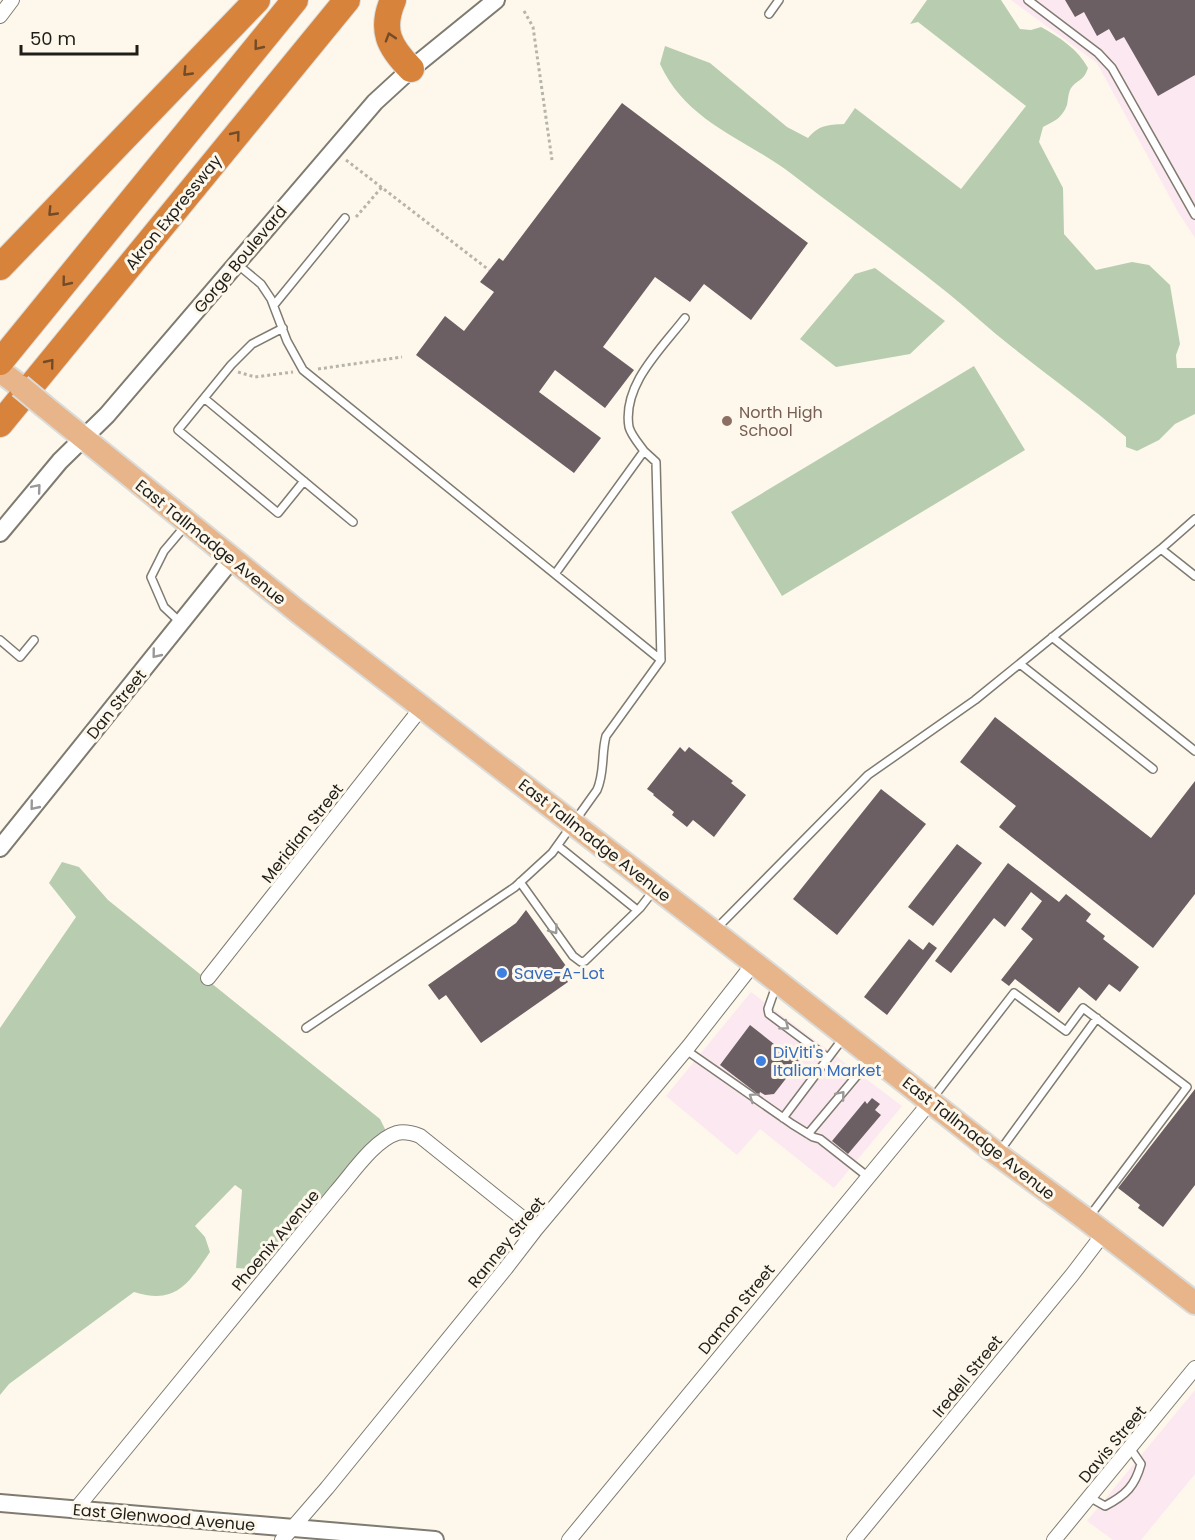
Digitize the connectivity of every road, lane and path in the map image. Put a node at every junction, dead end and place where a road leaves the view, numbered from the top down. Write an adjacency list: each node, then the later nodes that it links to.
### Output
1 (12, 0): 11 (street)
2 (257, 0): 19 (highway, one-way to 19)
3 (295, 0): 24 (highway, one-way to 24)
4 (347, 0): 27 (highway, Akron Expressway, one-way to 4)
5 (393, 0): 12 (highway, one-way to 5)
6 (496, 0): 12 (street, Gorge Boulevard)
7 (779, 0): 10 (lane)
8 (1028, 0): 16 (lane)
9 (524, 11): 13 (path)
10 (769, 14)
11 (0, 16)
12 (411, 69): 18 (street, Gorge Boulevard)
13 (552, 160)
14 (355, 167): 15 (path)
15 (382, 187): 17 (path); 20 (path)
16 (1195, 215)
17 (345, 218): 21 (lane)
18 (237, 264): 21 (lane); 28 (street, Gorge Boulevard)
19 (0, 267)
20 (489, 270)
21 (274, 306): 23 (lane)
22 (685, 318): 29 (lane)
23 (283, 328): 26 (lane); 37 (lane)
24 (0, 362)
25 (0, 371): 28 (main road, East Tallmadge Avenue, bridge)
26 (204, 398): 30 (lane); 30 (lane)
27 (0, 424)
28 (84, 437): 33 (main road, East Tallmadge Avenue); 34 (street, Gorge Boulevard, one-way to 28)
29 (644, 451): 37 (lane); 43 (lane)
30 (304, 481): 32 (lane)
31 (1195, 519): 35 (lane)
32 (353, 522)
33 (188, 523): 36 (main road, East Tallmadge Avenue); 39 (lane)
34 (0, 533)
35 (1161, 549): 38 (lane); 40 (lane)
36 (232, 559): 39 (street, Dan Street); 45 (main road, East Tallmadge Avenue)
37 (555, 574): 43 (lane)
38 (1195, 576)
39 (181, 623): 50 (street, Dan Street, one-way to 50)
40 (1052, 637): 44 (lane); 46 (lane)
41 (0, 640): 42 (lane)
42 (34, 640)
43 (661, 660): 48 (lane)
44 (1020, 664): 47 (lane); 54 (lane)
45 (422, 707): 48 (main road, East Tallmadge Avenue); 56 (street, Meridian Street)
46 (1195, 751)
47 (1152, 769)
48 (574, 824): 49 (lane); 52 (main road, East Tallmadge Avenue)
49 (558, 846): 51 (lane); 53 (lane)
50 (0, 848)
51 (520, 882): 53 (lane, one-way to 53); 59 (lane)
52 (656, 888): 53 (lane); 54 (main road, East Tallmadge Avenue)
53 (638, 910)
54 (713, 931): 55 (main road, East Tallmadge Avenue)
55 (754, 963): 57 (main road, East Tallmadge Avenue); 61 (street, Ranney Street)
56 (208, 978)
57 (777, 981): 60 (main road, East Tallmadge Avenue); 63 (lane, one-way to 63)
58 (1097, 1018): 64 (lane); 67 (lane); 69 (lane)
59 (306, 1028)
60 (846, 1035): 62 (main road, East Tallmadge Avenue); 63 (lane)
61 (686, 1050): 65 (lane, one-way to 61); 70 (street, Ranney Street)
62 (873, 1056): 64 (main road, East Tallmadge Avenue); 66 (lane, one-way to 62)
63 (828, 1058): 65 (lane)
64 (931, 1101): 67 (main road, East Tallmadge Avenue); 68 (street, Damon Street)
65 (783, 1118): 66 (lane)
66 (808, 1134): 68 (lane)
67 (997, 1154): 69 (main road, East Tallmadge Avenue)
68 (867, 1176): 79 (street, Damon Street)
69 (1096, 1226): 71 (main road, East Tallmadge Avenue); 80 (street, Iredell Street)
70 (536, 1228): 76 (street, Phoenix Avenue); 77 (street, Ranney Street)
71 (1195, 1303)
72 (1195, 1368): 73 (street, Davis Street)
73 (1130, 1448): 74 (street, Davis Street); 74 (lane)
74 (1089, 1497): 81 (street, Davis Street)
75 (0, 1503): 76 (street, East Glenwood Avenue)
76 (76, 1509): 77 (street, East Glenwood Avenue)
77 (287, 1534): 78 (street, East Glenwood Avenue)
78 (435, 1540)
79 (569, 1540)
80 (854, 1540)
81 (1054, 1540)

